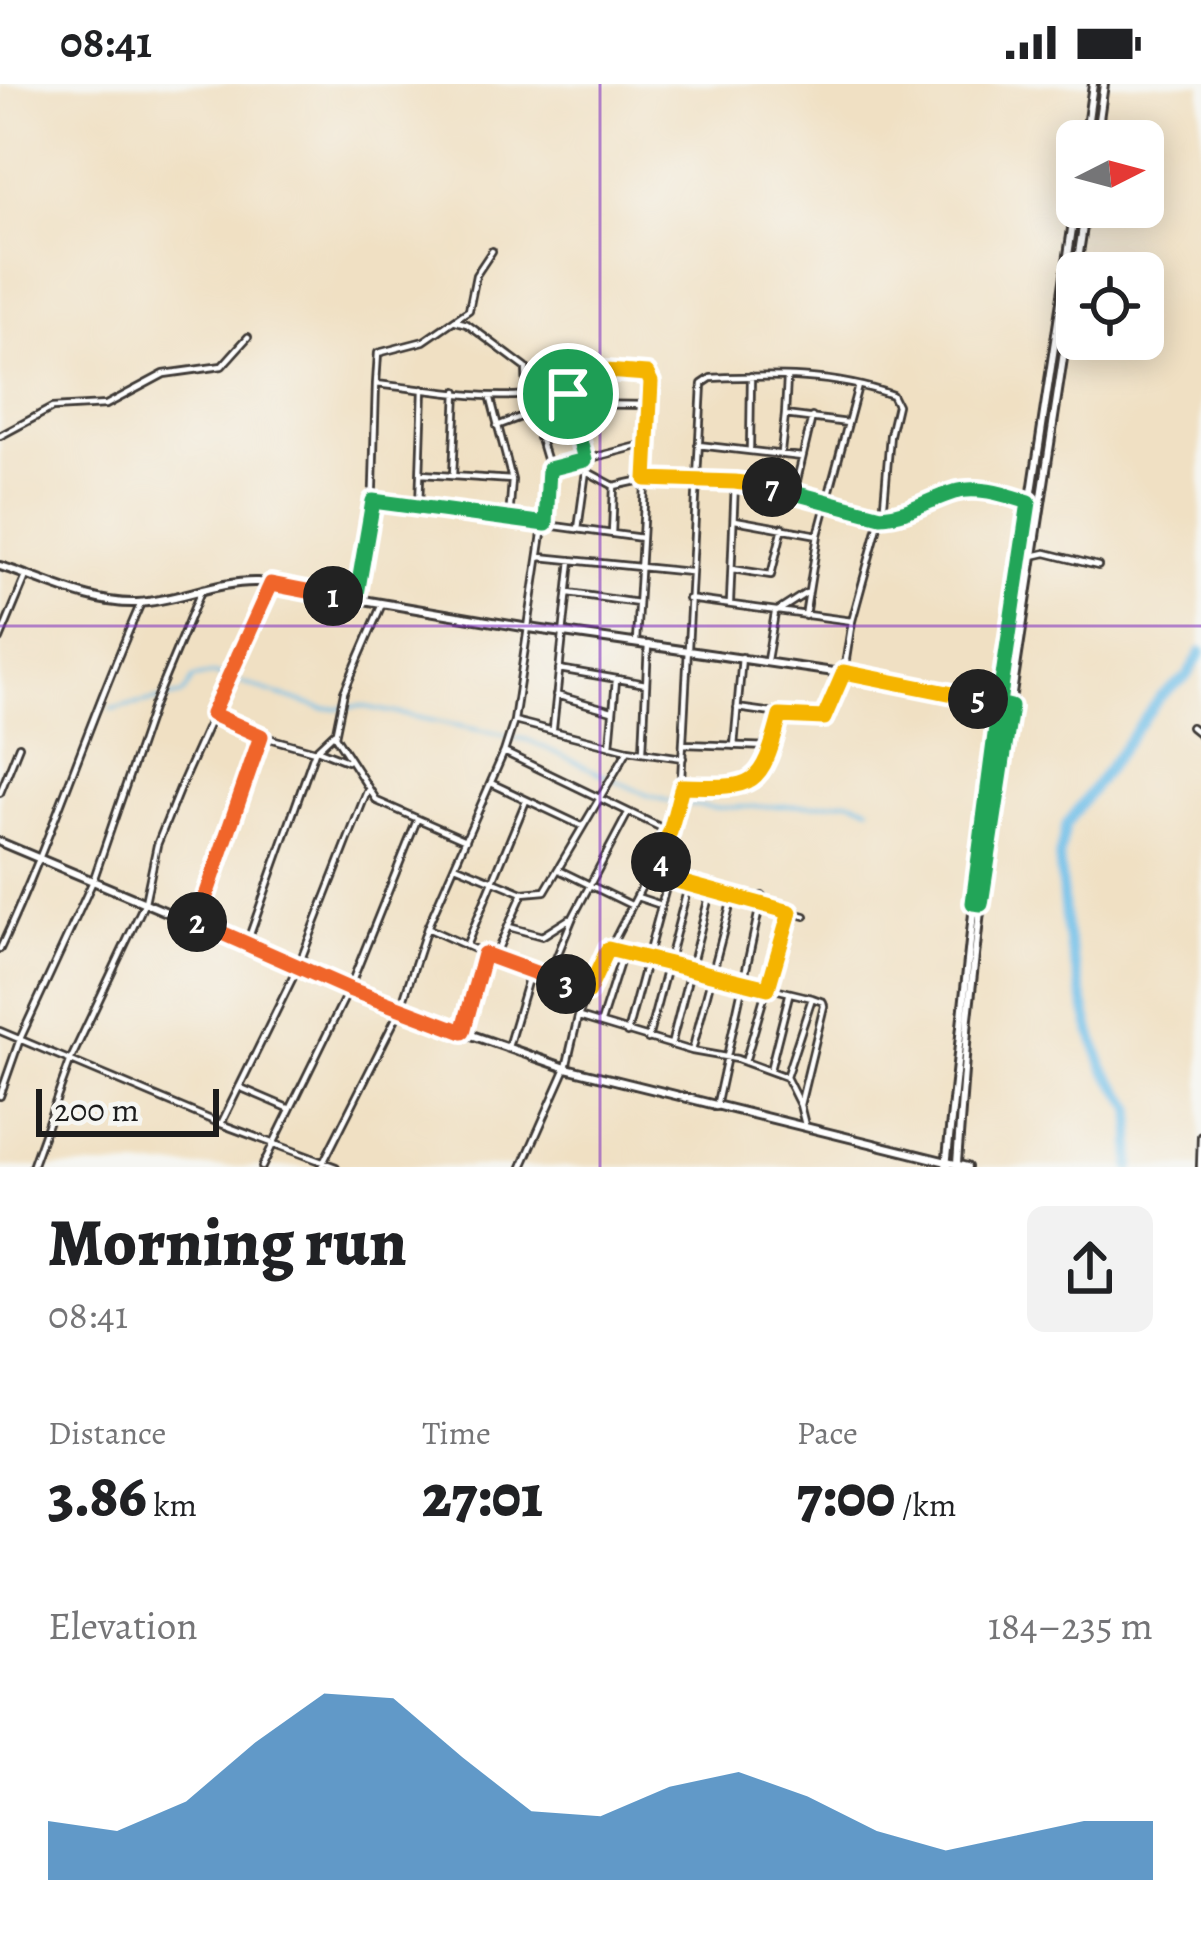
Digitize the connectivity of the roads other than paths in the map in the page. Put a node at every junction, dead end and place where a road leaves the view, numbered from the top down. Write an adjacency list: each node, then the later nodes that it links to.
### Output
1 (1094, 84): 3 (street)
2 (1104, 84): 4 (street)
3 (1088, 120)
4 (1099, 120)
5 (1072, 228): 45 (street)
6 (1083, 228): 57 (street)
7 (492, 251): 8 (street)
8 (456, 321): 12 (street); 16 (street)
9 (248, 337): 26 (street)
10 (752, 376): 11 (street); 29 (street); 30 (street)
11 (787, 376): 13 (street); 21 (street)
12 (376, 384): 14 (street); 44 (street)
13 (858, 386): 23 (street); 48 (street)
14 (423, 389): 15 (street); 36 (street)
15 (457, 391): 17 (street); 37 (street)
16 (527, 395): 17 (street); 20 (street)
17 (491, 399): 24 (street)
18 (569, 404): 19 (street); 19 (street); 25 (street)
19 (650, 405): 28 (street)
20 (531, 412): 24 (street); 27 (street)
21 (785, 415): 22 (street); 31 (street)
22 (812, 417): 23 (street); 32 (street)
23 (848, 423): 46 (street)
24 (497, 426): 39 (street)
25 (576, 430): 27 (street); 33 (street)
26 (0, 436)
27 (539, 438): 34 (street)
28 (646, 444): 33 (street); 38 (street)
29 (698, 445): 30 (street); 40 (street)
30 (750, 448): 31 (street)
31 (781, 452): 32 (street)
32 (802, 457): 43 (street)
33 (585, 460): 34 (street); 35 (street)
34 (549, 469): 51 (street)
35 (586, 471): 42 (street); 53 (street)
36 (420, 474): 37 (street); 47 (street)
37 (453, 478): 39 (street)
38 (646, 479): 40 (street); 42 (street); 56 (street)
39 (512, 480): 49 (street)
40 (697, 481): 41 (street); 64 (street)
41 (735, 482): 43 (street); 50 (street)
42 (614, 486): 54 (street)
43 (794, 493): 46 (street)
44 (373, 501): 47 (street); 71 (street)
45 (1029, 502): 48 (street); 92 (street)
46 (826, 503): 48 (street); 55 (street)
47 (419, 507): 49 (street)
48 (881, 516): 78 (street)
49 (509, 520): 51 (street)
50 (733, 520): 52 (street); 63 (street)
51 (546, 524): 53 (street); 58 (street)
52 (783, 527): 55 (street); 63 (street)
53 (578, 529): 54 (street)
54 (612, 534): 56 (street)
55 (818, 535): 69 (street)
56 (642, 538): 62 (street)
57 (1033, 556): 61 (street); 93 (street)
58 (540, 557): 59 (street); 79 (street)
59 (571, 560): 62 (street); 68 (street)
60 (0, 566): 65 (street)
61 (1098, 566)
62 (639, 569): 64 (street); 73 (street)
63 (732, 569): 75 (street)
64 (690, 572): 70 (street)
65 (27, 574): 72 (street); 81 (street)
66 (271, 584): 67 (street); 71 (street); 96 (street)
67 (201, 591): 72 (street); 133 (street)
68 (568, 592): 73 (street); 80 (street)
69 (806, 593): 76 (street); 77 (street)
70 (688, 599): 75 (street); 84 (street)
71 (356, 600): 74 (street)
72 (141, 603): 128 (street)
73 (638, 603): 82 (street)
74 (382, 604): 79 (street); 101 (street)
75 (730, 604): 76 (street)
76 (775, 613): 77 (street); 86 (street)
77 (805, 616): 78 (street)
78 (852, 621): 88 (street)
79 (529, 628): 80 (street); 98 (street)
80 (564, 632): 82 (street); 87 (street)
81 (0, 639)
82 (636, 642): 83 (street)
83 (648, 644): 84 (street); 90 (street)
84 (686, 648): 85 (street); 104 (street)
85 (742, 657): 86 (street); 94 (street)
86 (767, 661): 88 (street)
87 (559, 669): 89 (street); 91 (street)
88 (844, 672): 92 (street); 97 (street)
89 (616, 680): 90 (street); 95 (street)
90 (646, 683): 111 (street)
91 (556, 695): 95 (street); 100 (street)
92 (999, 704): 93 (street); 142 (street)
93 (1011, 707): 142 (street)
94 (737, 708): 97 (street); 107 (street)
95 (612, 711): 106 (street)
96 (212, 714): 103 (street); 141 (street)
97 (780, 716): 108 (street)
98 (514, 722): 100 (street); 112 (street)
99 (1191, 727): 102 (street)
100 (553, 730): 106 (street)
101 (334, 733): 109 (street); 114 (street)
102 (1201, 735)
103 (261, 736): 109 (street); 148 (street)
104 (684, 744): 107 (street); 113 (street)
105 (20, 746): 118 (street)
106 (610, 746): 110 (street)
107 (734, 746): 108 (street)
108 (772, 747): 116 (street)
109 (317, 750): 114 (street); 151 (street)
110 (628, 751): 111 (street); 119 (street)
111 (643, 751): 113 (street)
112 (504, 752): 115 (street); 119 (street)
113 (683, 758): 116 (street)
114 (349, 761): 117 (street)
115 (491, 784): 120 (street); 125 (street)
116 (682, 786): 124 (street)
117 (367, 791): 122 (street); 160 (street)
118 (0, 793)
119 (597, 798): 121 (street); 123 (street)
120 (526, 801): 123 (street); 132 (street)
121 (628, 813): 124 (street); 135 (street)
122 (417, 820): 125 (street); 167 (street)
123 (581, 826): 130 (street)
124 (670, 832): 127 (street)
125 (466, 840): 129 (street)
126 (0, 842): 128 (street)
127 (658, 854): 131 (street); 139 (street)
128 (42, 860): 133 (street); 153 (street)
129 (455, 865): 132 (street); 150 (street)
130 (561, 871): 135 (street); 137 (street)
131 (669, 879): 134 (street); 143 (street)
132 (493, 880): 137 (street); 152 (street)
133 (94, 881): 141 (street); 177 (street)
134 (689, 883): 136 (street); 159 (street)
135 (589, 886): 144 (street); 147 (street)
136 (711, 889): 138 (street); 161 (street)
137 (523, 893): 149 (street)
138 (733, 895): 140 (street); 163 (street)
139 (637, 897): 143 (street); 144 (street)
140 (761, 900): 145 (street); 165 (street)
141 (145, 902): 148 (street); 182 (street)
142 (977, 903): 198 (street); 199 (street)
143 (658, 904): 158 (street)
144 (632, 905): 154 (street)
145 (790, 912): 146 (street); 166 (street)
146 (805, 916)
147 (573, 917): 149 (street); 164 (street)
148 (196, 923): 151 (street)
149 (509, 926): 157 (street)
150 (427, 928): 152 (street); 171 (street)
151 (246, 945): 160 (street)
152 (466, 946): 156 (street)
153 (0, 949)
154 (608, 949): 155 (street); 168 (street)
155 (623, 953): 158 (street); 173 (street)
156 (484, 954): 157 (street); 175 (street)
157 (494, 958): 162 (street)
158 (647, 960): 159 (street); 176 (street)
159 (669, 965): 161 (street); 178 (street)
160 (298, 967): 167 (street); 188 (street)
161 (690, 970): 163 (street); 179 (street)
162 (530, 972): 164 (street); 180 (street)
163 (714, 976): 165 (street); 181 (street)
164 (548, 978): 168 (street)
165 (743, 982): 166 (street); 183 (street)
166 (768, 988): 169 (street); 184 (street)
167 (349, 989): 171 (street); 192 (street)
168 (588, 992): 172 (street)
169 (790, 993): 170 (street); 186 (street)
170 (812, 998): 187 (street); 190 (street)
171 (400, 1010): 175 (street); 197 (street)
172 (578, 1017): 173 (street); 185 (street)
173 (600, 1024): 176 (street)
174 (0, 1031): 177 (street)
175 (463, 1032): 180 (street)
176 (626, 1033): 178 (street)
177 (20, 1039): 182 (street); 189 (street)
178 (648, 1039): 179 (street)
179 (671, 1045): 181 (street)
180 (508, 1047): 185 (street)
181 (692, 1051): 183 (street)
182 (70, 1059): 193 (street); 200 (street)
183 (726, 1059): 184 (street); 191 (street)
184 (745, 1063): 186 (street)
185 (566, 1068): 191 (street); 203 (street)
186 (770, 1070): 187 (street)
187 (786, 1077): 190 (street)
188 (238, 1087): 192 (street); 193 (street)
189 (0, 1096)
190 (800, 1105): 194 (street)
191 (716, 1107): 194 (street)
192 (288, 1108): 196 (street)
193 (220, 1124): 196 (street)
194 (805, 1126): 198 (street)
195 (1201, 1136): 205 (street)
196 (273, 1143): 197 (street); 201 (street)
197 (322, 1164): 202 (street)
198 (946, 1164): 199 (street)
199 (957, 1166): 204 (street)
200 (32, 1167)
201 (262, 1167)
202 (336, 1167)
203 (522, 1167)
204 (967, 1167)
205 (1200, 1167)

